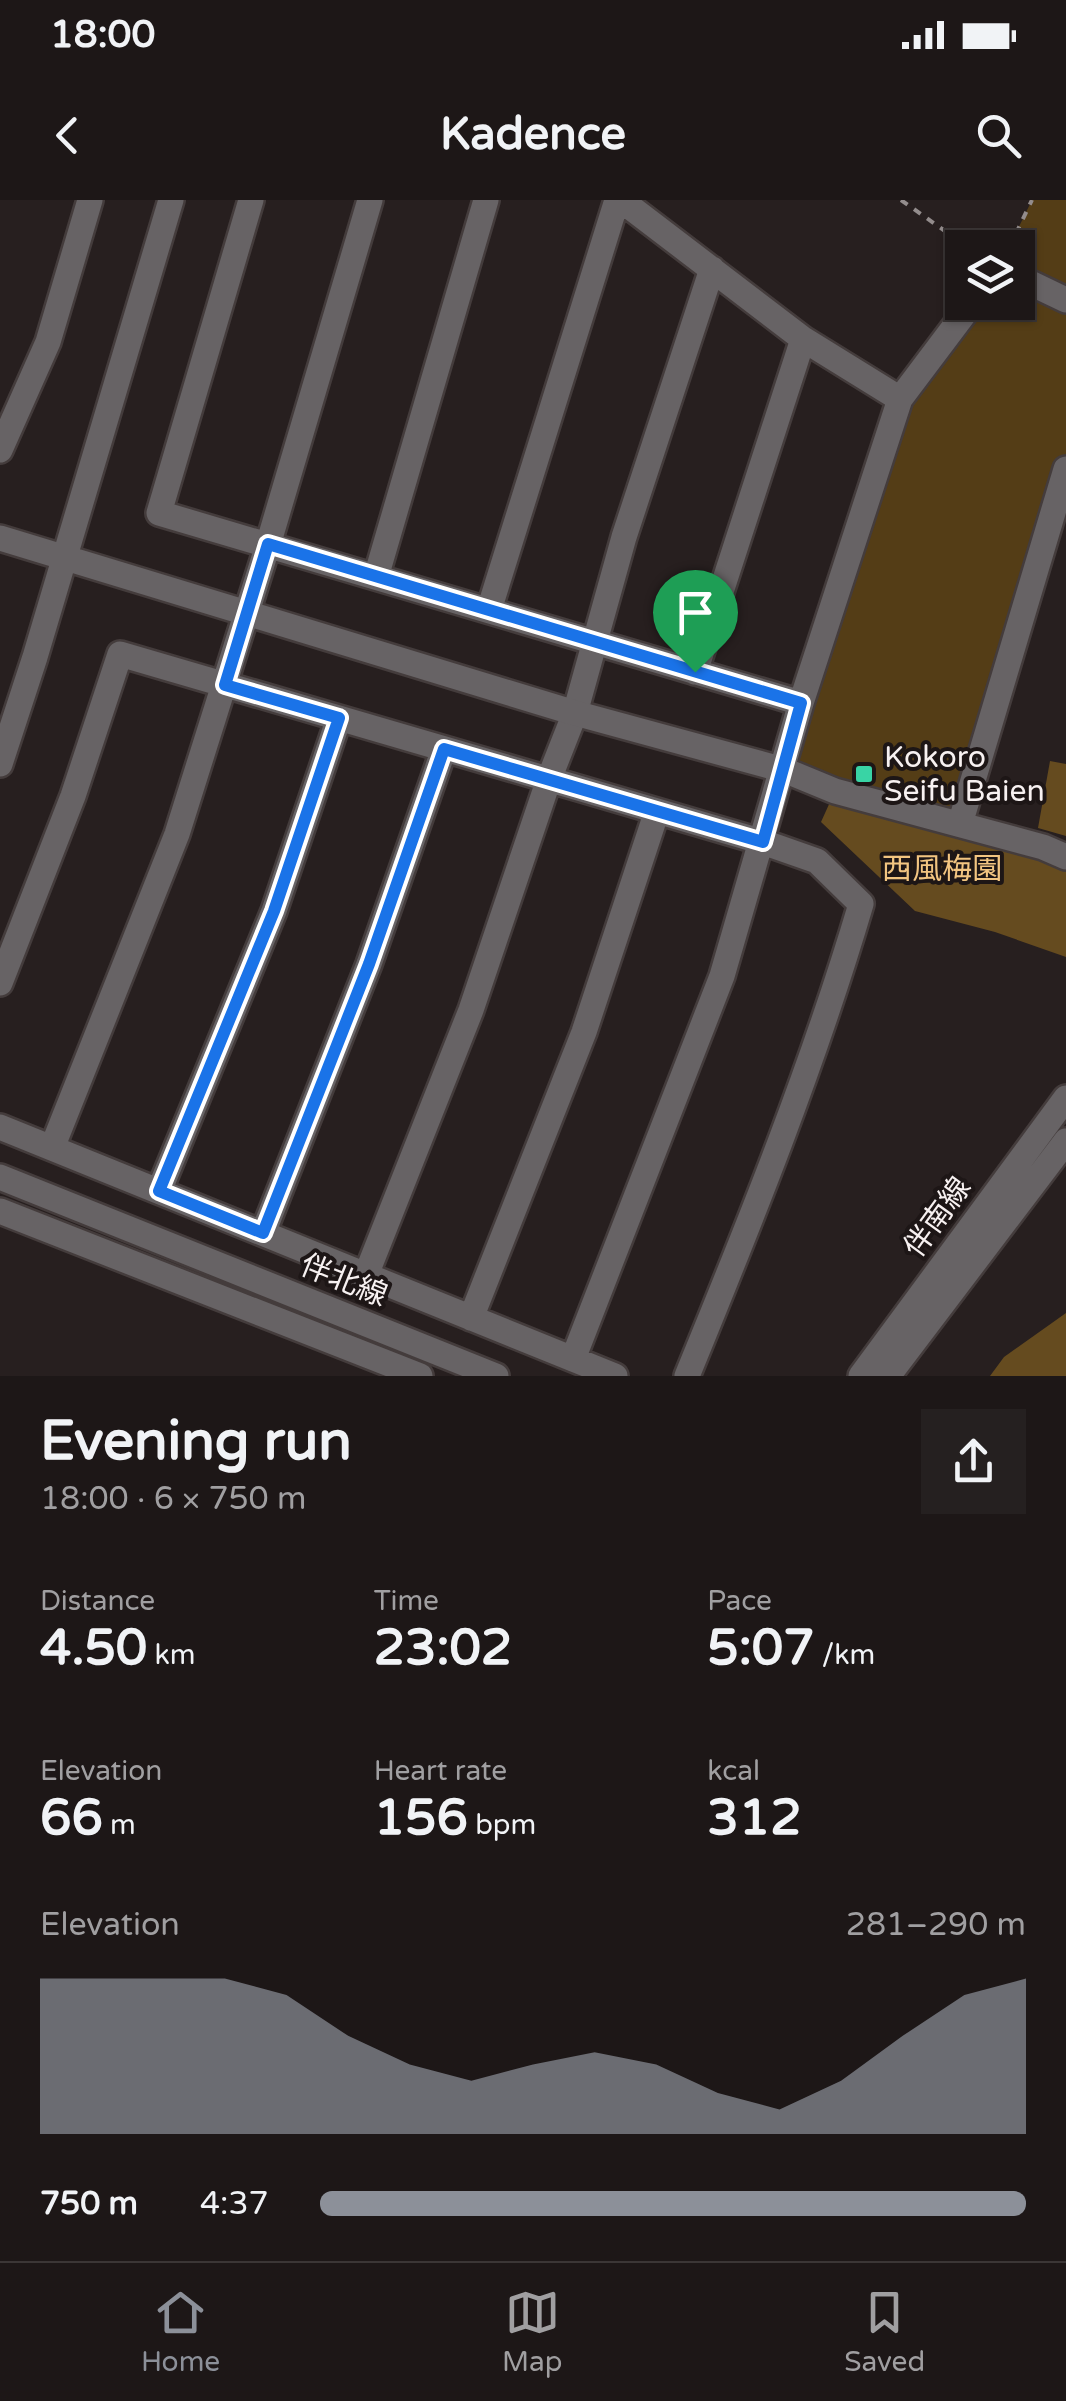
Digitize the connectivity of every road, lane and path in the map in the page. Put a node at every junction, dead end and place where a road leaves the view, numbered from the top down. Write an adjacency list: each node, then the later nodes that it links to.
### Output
1 (90, 200): 17 (street)
2 (170, 200): 21 (street)
3 (250, 200): 20 (street)
4 (370, 200): 20 (street)
5 (486, 200): 22 (street)
6 (619, 200): 11 (street); 23 (street)
7 (901, 200): 10 (path)
8 (1032, 200): 9 (path)
9 (1018, 230)
10 (945, 232)
11 (712, 269): 15 (street); 25 (street)
12 (1035, 286): 13 (street)
13 (1066, 300)
14 (960, 320): 16 (street)
15 (803, 339): 16 (street); 26 (street)
16 (900, 400): 28 (street)
17 (0, 450)
18 (1066, 469): 36 (street)
19 (0, 538): 21 (street)
20 (268, 544): 22 (street); 24 (street)
21 (65, 557): 24 (street); 32 (street)
22 (376, 577): 23 (street)
23 (489, 610): 25 (street)
24 (248, 611): 27 (street); 29 (street)
25 (596, 642): 26 (street); 29 (street)
26 (695, 672): 28 (street)
27 (225, 685): 30 (street); 39 (street); 43 (street)
28 (801, 703): 33 (street)
29 (575, 713): 33 (street); 34 (street)
30 (339, 718): 31 (street); 45 (street)
31 (444, 749): 34 (street); 47 (street)
32 (0, 764)
33 (784, 770): 36 (street); 37 (street)
34 (549, 779): 35 (street); 48 (street)
35 (657, 811): 37 (street); 49 (street)
36 (960, 824): 38 (street)
37 (763, 842): 50 (street); 54 (street)
38 (1066, 858)
39 (0, 983)
40 (1066, 1098): 55 (street, 伴南線)
41 (0, 1127): 43 (street)
42 (1066, 1141): 56 (street, 伴南線)
43 (52, 1148): 45 (street)
44 (0, 1177): 52 (street, 伴北線)
45 (159, 1191): 47 (street)
46 (0, 1211): 51 (street, 伴北線)
47 (263, 1233): 48 (street)
48 (366, 1275): 49 (street)
49 (471, 1318): 50 (street)
50 (574, 1359): 53 (street)
51 (420, 1376)
52 (496, 1376)
53 (615, 1376)
54 (687, 1376)
55 (860, 1376)
56 (888, 1376)

